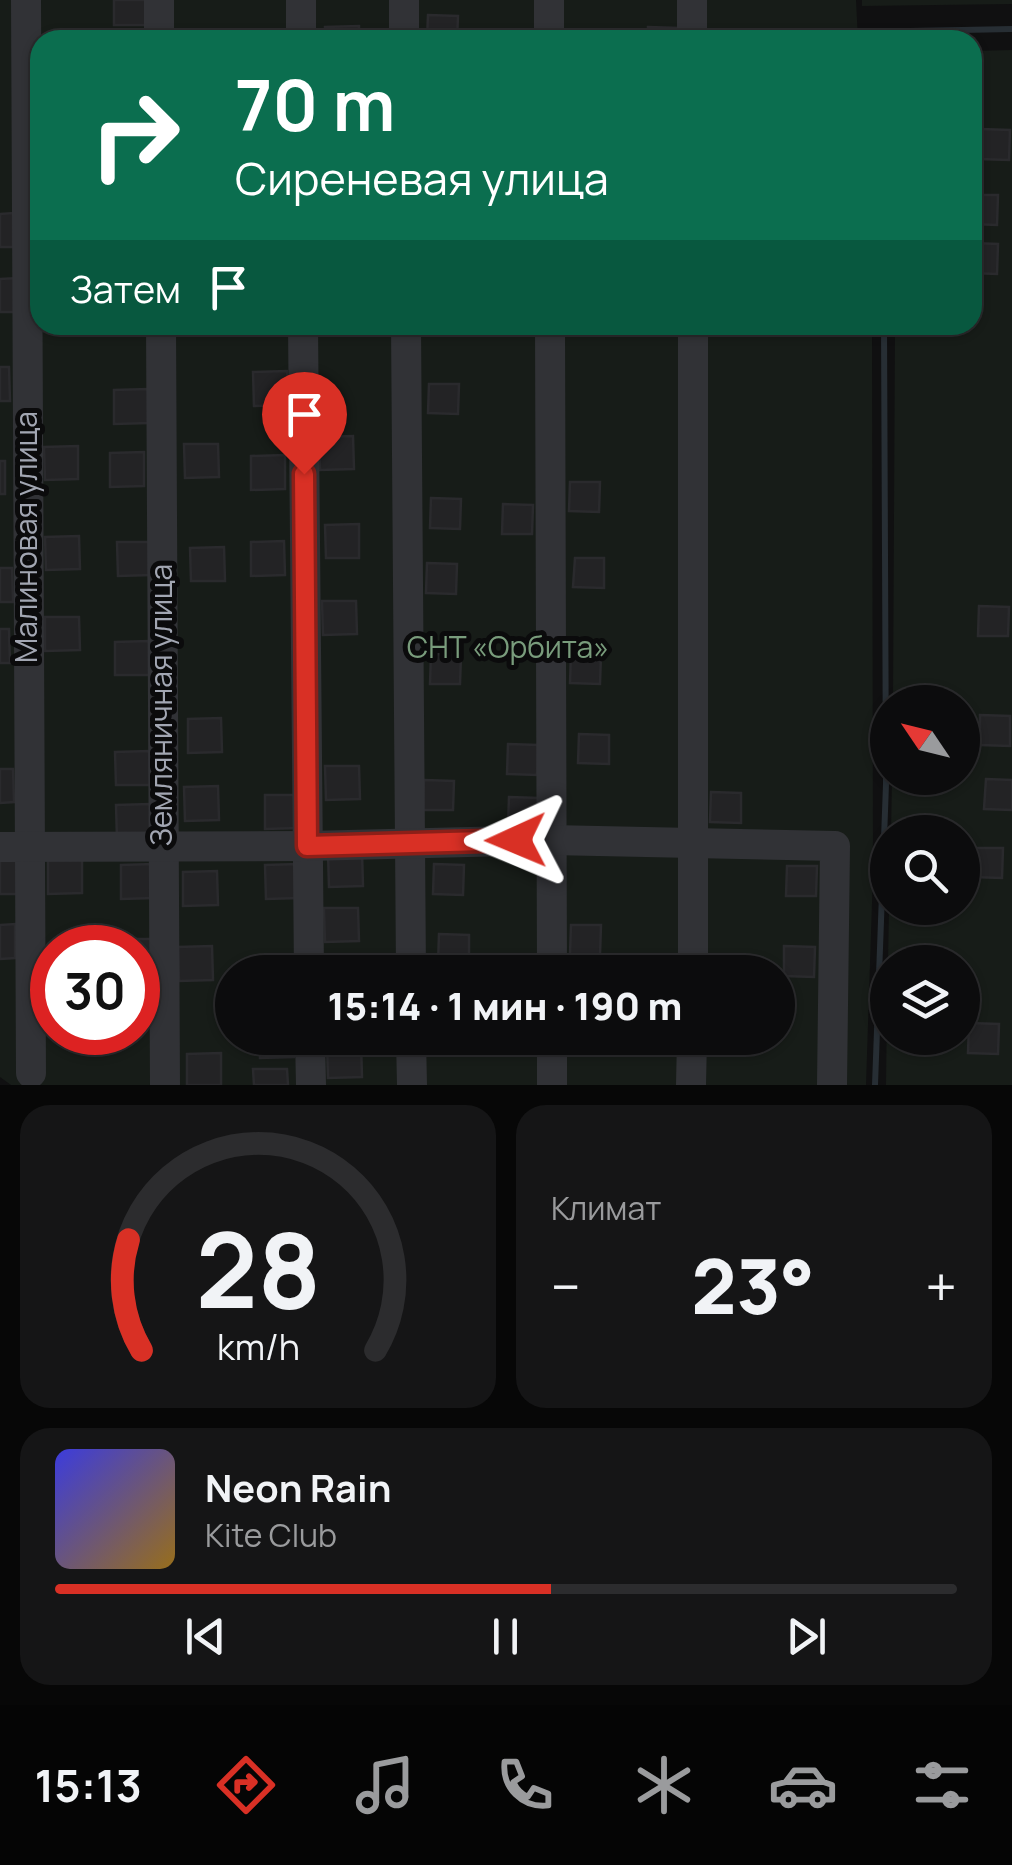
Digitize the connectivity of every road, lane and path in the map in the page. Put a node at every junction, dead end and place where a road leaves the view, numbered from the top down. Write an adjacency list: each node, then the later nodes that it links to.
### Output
1 (26, 0): 21 (street, Малиновая улица)
2 (159, 0): 7 (street)
3 (301, 0): 8 (street)
4 (404, 0): 9 (street)
5 (549, 0): 10 (street)
6 (692, 0): 11 (street)
7 (159, 30)
8 (301, 30)
9 (404, 30)
10 (549, 30)
11 (692, 30)
12 (160, 335): 22 (street, Земляничная улица)
13 (303, 335): 20 (street)
14 (406, 335): 19 (street)
15 (550, 335): 17 (street)
16 (693, 335): 18 (street)
17 (551, 840): 18 (street); 19 (street); 25 (street)
18 (694, 841): 26 (street); 37 (street)
19 (410, 842): 20 (street); 24 (street)
20 (307, 846): 22 (street); 23 (street)
21 (14, 847): 22 (street); 31 (street, Малиновая улица)
22 (163, 847): 32 (street, Земляничная улица)
23 (310, 955)
24 (411, 955)
25 (552, 955)
26 (692, 955)
27 (310, 1055): 33 (street)
28 (412, 1055): 34 (street)
29 (552, 1055): 35 (street)
30 (692, 1055): 36 (street)
31 (31, 1073)
32 (165, 1085)
33 (311, 1085)
34 (412, 1085)
35 (552, 1085)
36 (692, 1085)
37 (832, 1085)

